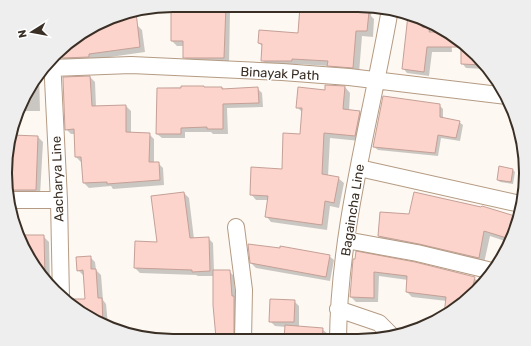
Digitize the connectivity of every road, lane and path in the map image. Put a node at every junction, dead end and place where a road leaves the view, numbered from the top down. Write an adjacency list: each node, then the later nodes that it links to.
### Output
1 (389, 15): 4 (street, Bagaincha Line)
2 (55, 63): 4 (street, Binayak Path)
3 (52, 67): 8 (street, Aacharya Line)
4 (376, 80): 5 (street, Binayak Path); 6 (street, Bagaincha Line)
5 (498, 95)
6 (359, 168): 9 (street); 11 (street, Bagaincha Line)
7 (14, 200): 8 (street)
8 (58, 200): 13 (street, Aacharya Line)
9 (516, 203)
10 (236, 227): 16 (street)
11 (346, 240): 12 (street); 14 (street, Bagaincha Line)
12 (487, 270)
13 (61, 288)
14 (338, 309): 15 (street); 17 (street, Bagaincha Line)
15 (387, 331)
16 (243, 334)
17 (338, 334)

